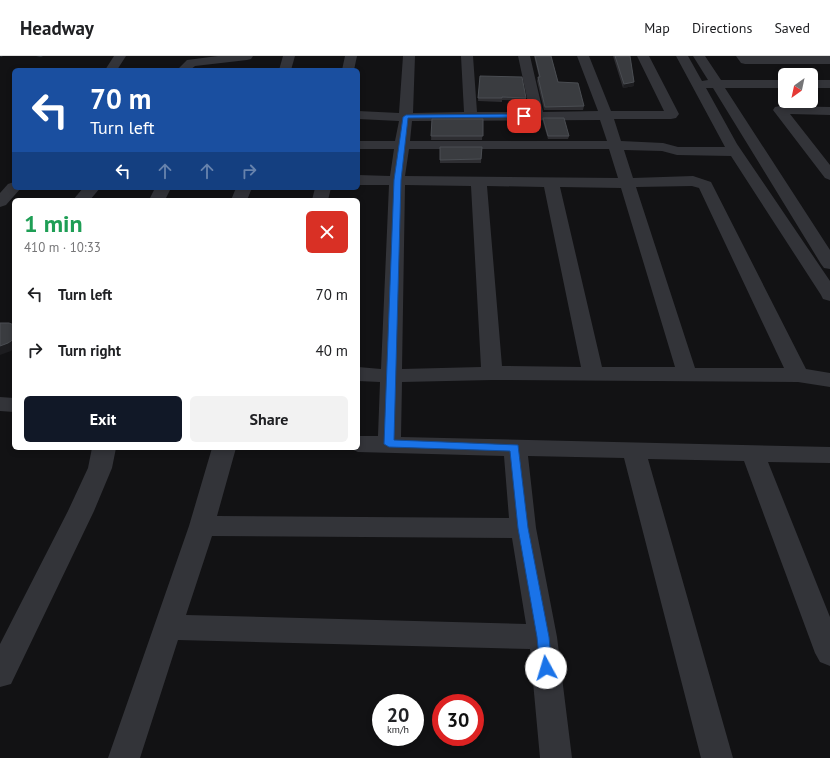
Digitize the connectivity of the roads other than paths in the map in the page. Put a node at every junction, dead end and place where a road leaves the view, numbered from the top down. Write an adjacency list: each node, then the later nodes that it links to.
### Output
1 (120, 56): 14 (street)
2 (246, 56): 15 (street)
3 (289, 56): 16 (street)
4 (351, 56): 17 (street)
5 (409, 56): 28 (street)
6 (467, 56): 26 (street)
7 (524, 56): 25 (street)
8 (584, 56): 27 (street)
9 (643, 56): 27 (street)
10 (682, 56): 18 (street)
11 (699, 56): 19 (street)
12 (742, 56): 13 (street)
13 (830, 60)
14 (113, 68)
15 (185, 68)
16 (286, 68)
17 (348, 68)
18 (698, 84): 19 (street); 32 (street)
19 (717, 84): 20 (street); 43 (street)
20 (778, 84)
21 (818, 84): 22 (street)
22 (830, 84)
23 (830, 111): 33 (street)
24 (360, 115): 28 (street)
25 (537, 115): 26 (street); 27 (street)
26 (471, 116): 28 (street)
27 (606, 116): 31 (street)
28 (406, 117): 30 (street)
29 (360, 145): 30 (street)
30 (402, 145): 31 (street); 35 (street)
31 (616, 145): 32 (street); 38 (street)
32 (733, 148): 45 (street)
33 (830, 175)
34 (360, 180): 35 (street)
35 (397, 180): 36 (street); 51 (street)
36 (479, 182): 37 (street); 46 (street)
37 (551, 182): 38 (street); 47 (street)
38 (627, 184): 49 (street); 50 (street)
39 (12, 189): 42 (street)
40 (90, 190): 41 (street)
41 (83, 198)
42 (0, 202)
43 (825, 247): 44 (street)
44 (830, 264)
45 (830, 295)
46 (492, 373): 47 (street); 51 (street)
47 (594, 373): 49 (street)
48 (360, 374): 51 (street)
49 (688, 374): 50 (street)
50 (798, 375): 52 (street)
51 (392, 376): 56 (street)
52 (830, 380)
53 (0, 404): 54 (street)
54 (12, 405)
55 (360, 444): 56 (street)
56 (389, 444): 57 (street)
57 (515, 448): 60 (street); 64 (street)
58 (104, 450): 68 (street)
59 (223, 450): 63 (street)
60 (634, 451): 61 (street); 71 (street)
61 (753, 453): 62 (street); 67 (street)
62 (830, 454)
63 (202, 526): 64 (street); 65 (street)
64 (523, 528): 66 (street)
65 (168, 627): 66 (street); 69 (street)
66 (543, 637): 70 (street)
67 (830, 653)
68 (0, 674)
69 (124, 758)
70 (556, 758)
71 (717, 758)

